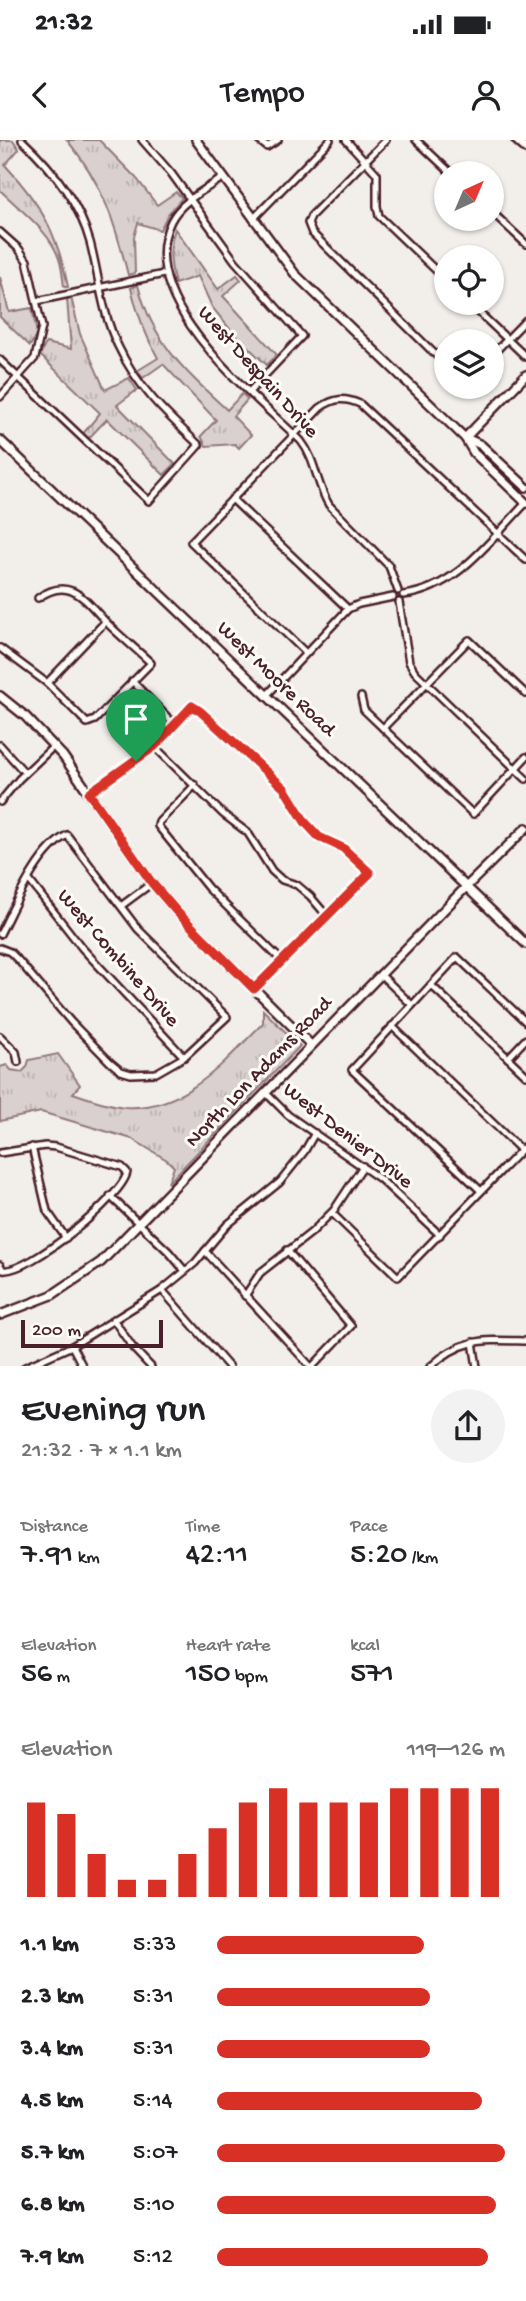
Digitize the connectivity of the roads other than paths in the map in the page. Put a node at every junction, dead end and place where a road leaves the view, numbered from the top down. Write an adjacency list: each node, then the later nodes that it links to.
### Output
1 (22, 140): 22 (street)
2 (142, 140): 15 (street)
3 (196, 140): 14 (street)
4 (258, 140): 5 (street)
5 (278, 140)
6 (330, 140): 16 (street)
7 (346, 140): 12 (street)
8 (386, 140): 12 (street)
9 (416, 140): 13 (street)
10 (516, 140): 11 (street)
11 (526, 149)
12 (366, 160): 20 (street); 28 (street)
13 (438, 161)
14 (225, 177): 15 (street, West Despain Drive); 16 (street)
15 (191, 200): 21 (street, West Despain Drive); 33 (street)
16 (253, 219): 36 (street)
17 (504, 223): 19 (street)
18 (0, 232): 23 (street)
19 (526, 244)
20 (434, 269)
21 (164, 274): 22 (street); 33 (street, West Despain Drive)
22 (100, 287): 23 (street); 32 (street)
23 (37, 301): 32 (street)
24 (482, 315): 26 (street)
25 (526, 320): 26 (street)
26 (507, 339): 27 (street); 29 (street)
27 (504, 342)
28 (434, 353)
29 (526, 358)
30 (0, 360): 32 (street)
31 (526, 375): 36 (street)
32 (19, 378): 34 (street)
33 (250, 391): 35 (street, West Despain Drive)
34 (0, 397)
35 (295, 435): 39 (street); 41 (street); 43 (street, West Despain Drive)
36 (465, 438): 38 (street); 40 (street)
37 (0, 440): 57 (street, West Moore Road)
38 (526, 486)
39 (232, 499): 48 (street); 51 (street)
40 (526, 503): 41 (street)
41 (497, 533): 42 (street); 44 (street)
42 (526, 560)
43 (397, 591): 44 (street); 45 (street)
44 (404, 595): 47 (street)
45 (393, 597): 47 (street); 48 (street)
46 (38, 598): 49 (street)
47 (399, 602): 54 (street)
48 (348, 610): 51 (street)
49 (105, 622): 52 (street); 53 (street)
50 (0, 648): 53 (street)
51 (306, 653): 57 (street)
52 (132, 681): 53 (street); 59 (street)
53 (47, 683)
54 (427, 684): 55 (street); 60 (street); 65 (street)
55 (526, 694)
56 (0, 696): 62 (street)
57 (266, 696): 74 (street, West Moore Road)
58 (361, 697): 60 (street)
59 (174, 724): 63 (street); 76 (street)
60 (383, 728): 65 (street)
61 (0, 745): 66 (street)
62 (54, 746): 66 (street); 69 (street)
63 (155, 746): 68 (street); 69 (street)
64 (526, 757): 65 (street)
65 (516, 770): 67 (street)
66 (24, 773): 70 (street)
67 (526, 779)
68 (195, 785): 76 (street); 80 (street)
69 (89, 793): 73 (street)
70 (0, 802)
71 (526, 828): 74 (street, North Lon Adams Road)
72 (29, 880): 75 (street); 77 (street); 90 (street, West Combine Drive)
73 (152, 883): 75 (street); 83 (street)
74 (466, 887): 78 (street, West Moore Road); 81 (street, North Lon Adams Road)
75 (121, 906): 90 (street)
76 (327, 916): 80 (street)
77 (0, 934)
78 (526, 944)
79 (0, 948): 90 (street)
80 (282, 961): 83 (street)
81 (380, 974): 84 (street); 89 (street, North Lon Adams Road)
82 (431, 985): 84 (street); 85 (street); 91 (street)
83 (254, 989): 89 (street)
84 (412, 1005): 86 (street)
85 (526, 1022)
86 (392, 1026): 98 (street); 101 (street)
87 (0, 1036): 92 (street)
88 (526, 1039): 91 (street)
89 (311, 1045): 94 (street, North Lon Adams Road)
90 (184, 1057)
91 (508, 1058): 93 (street)
92 (18, 1062)
93 (526, 1075)
94 (266, 1093): 95 (street, West Denier Drive); 104 (street, North Lon Adams Road)
95 (315, 1133): 100 (street, West Denier Drive); 108 (street)
96 (526, 1145): 98 (street)
97 (32, 1147): 99 (street); 102 (street); 106 (street)
98 (521, 1150): 101 (street)
99 (0, 1153)
100 (363, 1166): 103 (street); 105 (street, West Denier Drive)
101 (481, 1191): 105 (street)
102 (110, 1196): 104 (street); 106 (street)
103 (332, 1213): 105 (street); 107 (street)
104 (139, 1224): 110 (street); 113 (street, North Lon Adams Road)
105 (440, 1235)
106 (66, 1238): 109 (street)
107 (287, 1250): 112 (street); 123 (street)
108 (205, 1251): 110 (street); 112 (street)
109 (1, 1267)
110 (185, 1271): 111 (street)
111 (162, 1290): 114 (street); 121 (street)
112 (245, 1296): 122 (street)
113 (0, 1315)
114 (113, 1319): 117 (street); 120 (street)
115 (526, 1341): 116 (street)
116 (473, 1342): 124 (street); 125 (street)
117 (72, 1346): 118 (street); 119 (street)
118 (27, 1366)
119 (82, 1366)
120 (150, 1366)
121 (228, 1366)
122 (310, 1366)
123 (312, 1366)
124 (431, 1366)
125 (477, 1366)

